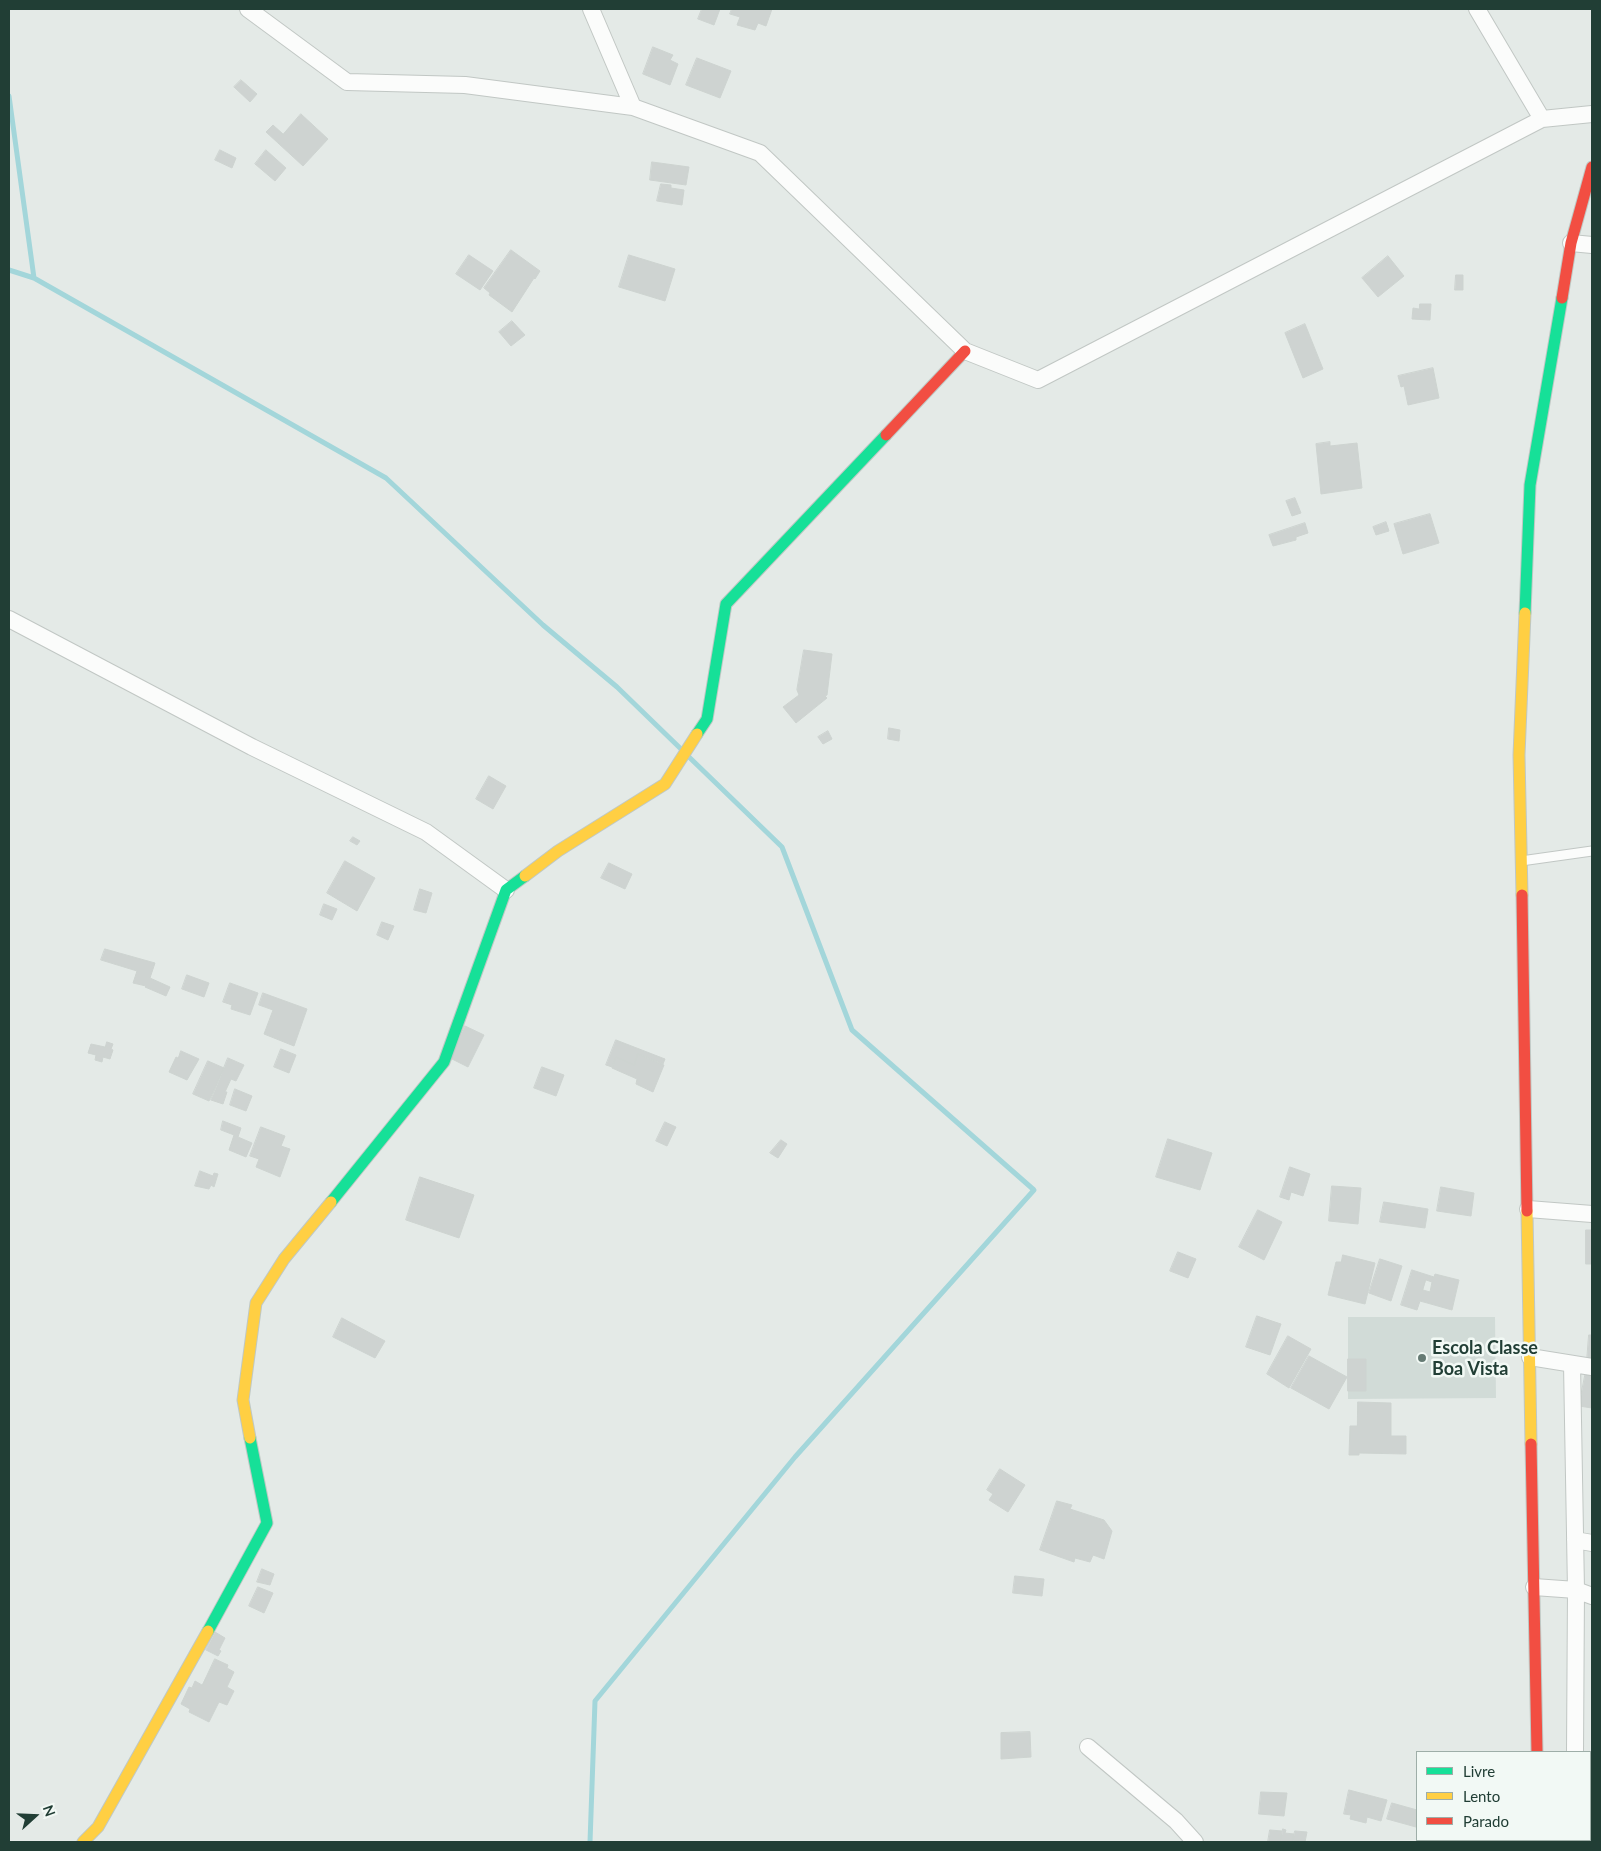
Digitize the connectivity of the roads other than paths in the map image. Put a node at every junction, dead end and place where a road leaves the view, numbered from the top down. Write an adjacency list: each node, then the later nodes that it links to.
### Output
1 (248, 9): 4 (street)
2 (591, 9): 4 (street)
3 (1477, 9): 6 (street)
4 (632, 106): 10 (street)
5 (1592, 114): 6 (street)
6 (1542, 119): 10 (street)
7 (1592, 168): 8 (street)
8 (1571, 243): 9 (street); 13 (street)
9 (1592, 245)
10 (965, 351): 14 (street)
11 (9, 619): 14 (street)
12 (1592, 851): 13 (lane)
13 (1521, 861): 15 (street)
14 (506, 890): 28 (street)
15 (1528, 1209): 16 (street); 17 (street)
16 (1592, 1214)
17 (1530, 1357): 18 (street); 22 (street)
18 (1572, 1364): 19 (street); 20 (street)
19 (1592, 1367)
20 (1575, 1540): 21 (street); 23 (street)
21 (1592, 1543)
22 (1534, 1587): 23 (street); 26 (street)
23 (1576, 1590): 24 (street); 27 (street)
24 (1592, 1596)
25 (1088, 1747): 29 (street)
26 (1537, 1751)
27 (1574, 1751)
28 (83, 1842)
29 (1195, 1842)

